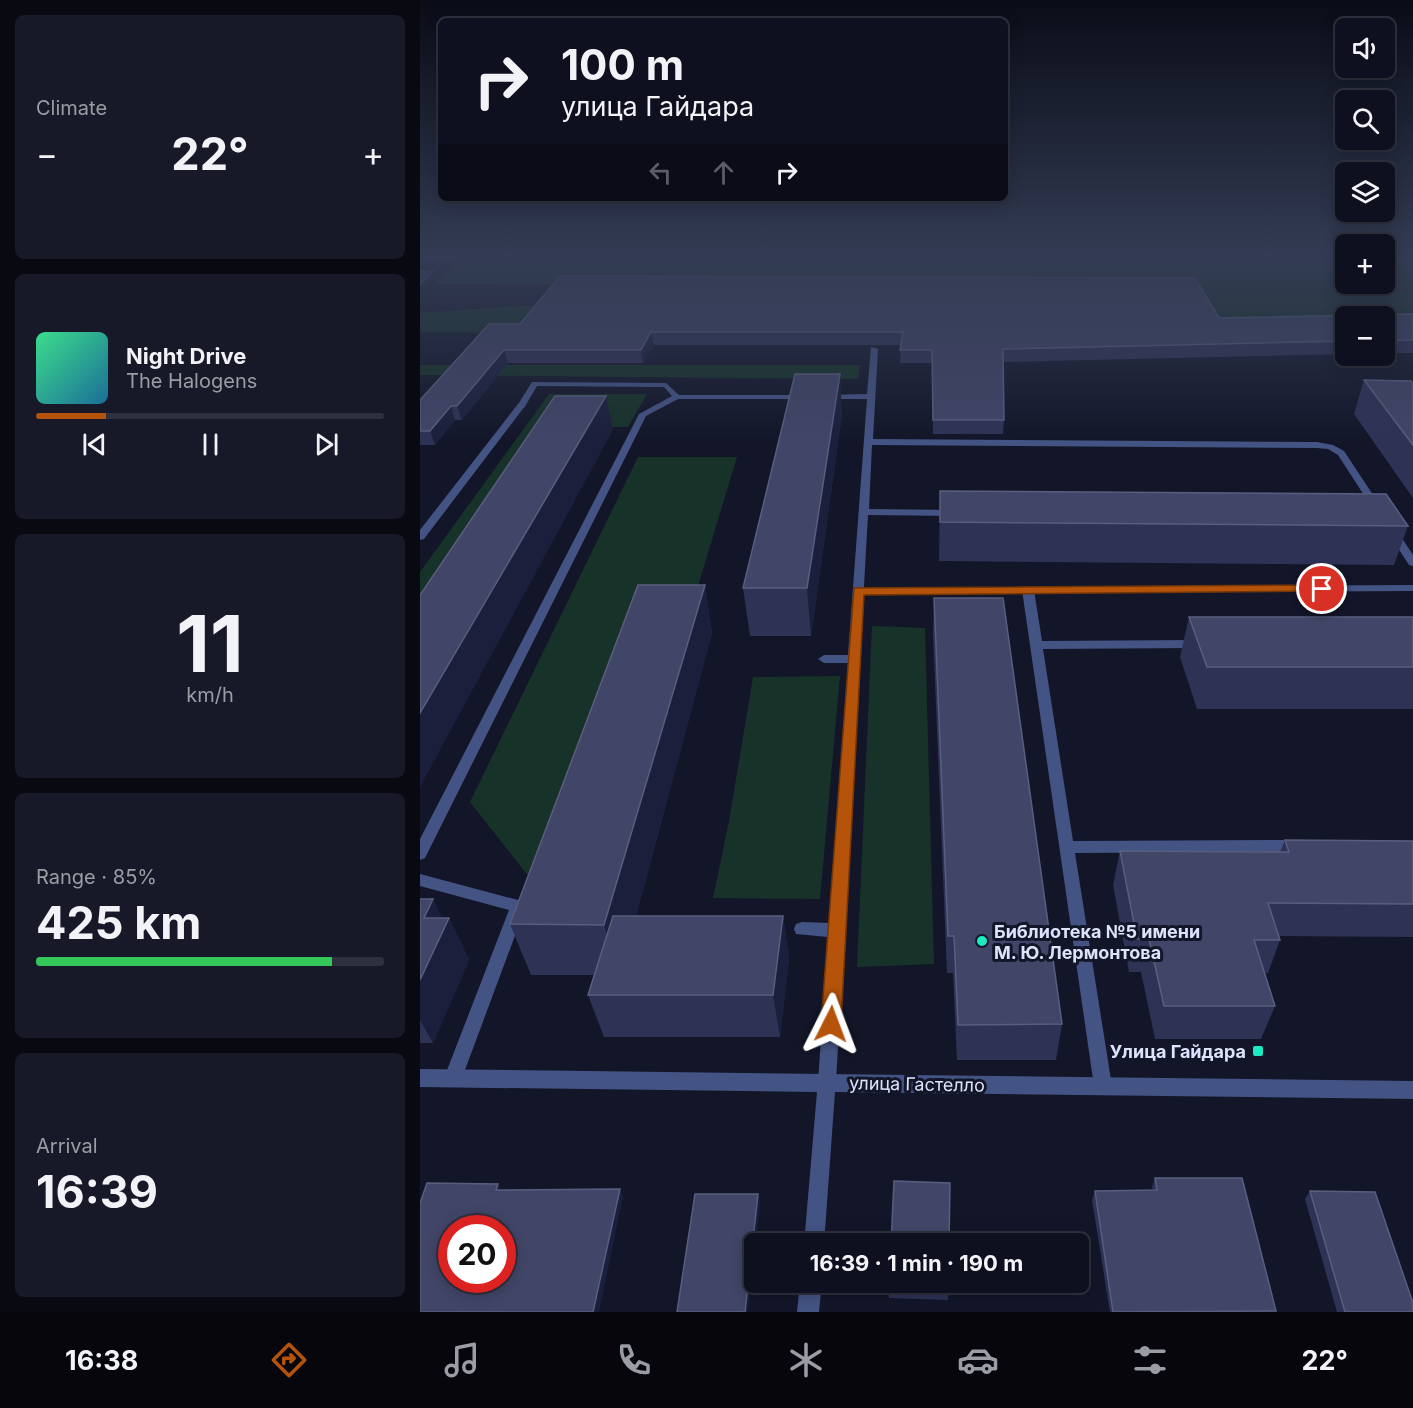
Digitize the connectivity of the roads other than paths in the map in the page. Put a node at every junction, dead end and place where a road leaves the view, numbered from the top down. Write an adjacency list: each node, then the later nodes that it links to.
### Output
1 (874, 349): 2 (street)
2 (871, 396): 3 (street); 4 (street)
3 (677, 397): 9 (street); 20 (street)
4 (868, 442): 5 (street); 7 (street)
5 (863, 512): 6 (street); 13 (street)
6 (967, 513)
7 (1371, 516)
8 (1389, 526): 10 (street)
9 (420, 537)
10 (1413, 563)
11 (1413, 588): 12 (street)
12 (1028, 590): 13 (street); 15 (street)
13 (858, 591): 17 (street)
14 (1213, 644): 15 (street)
15 (1036, 645): 19 (street)
16 (824, 659): 17 (street)
17 (855, 659): 23 (street)
18 (1318, 846): 19 (street)
19 (1067, 847): 27 (street)
20 (420, 854)
21 (420, 880): 25 (street)
22 (802, 929): 23 (street)
23 (836, 930): 26 (street)
24 (420, 1078): 25 (street, улица Гастелло)
25 (453, 1078): 26 (street, улица Гастелло)
26 (827, 1082): 27 (street, улица Гастелло); 29 (street)
27 (1103, 1086): 28 (street, улица Гастелло)
28 (1413, 1090)
29 (815, 1233)
30 (810, 1293): 31 (street)
31 (808, 1312)

